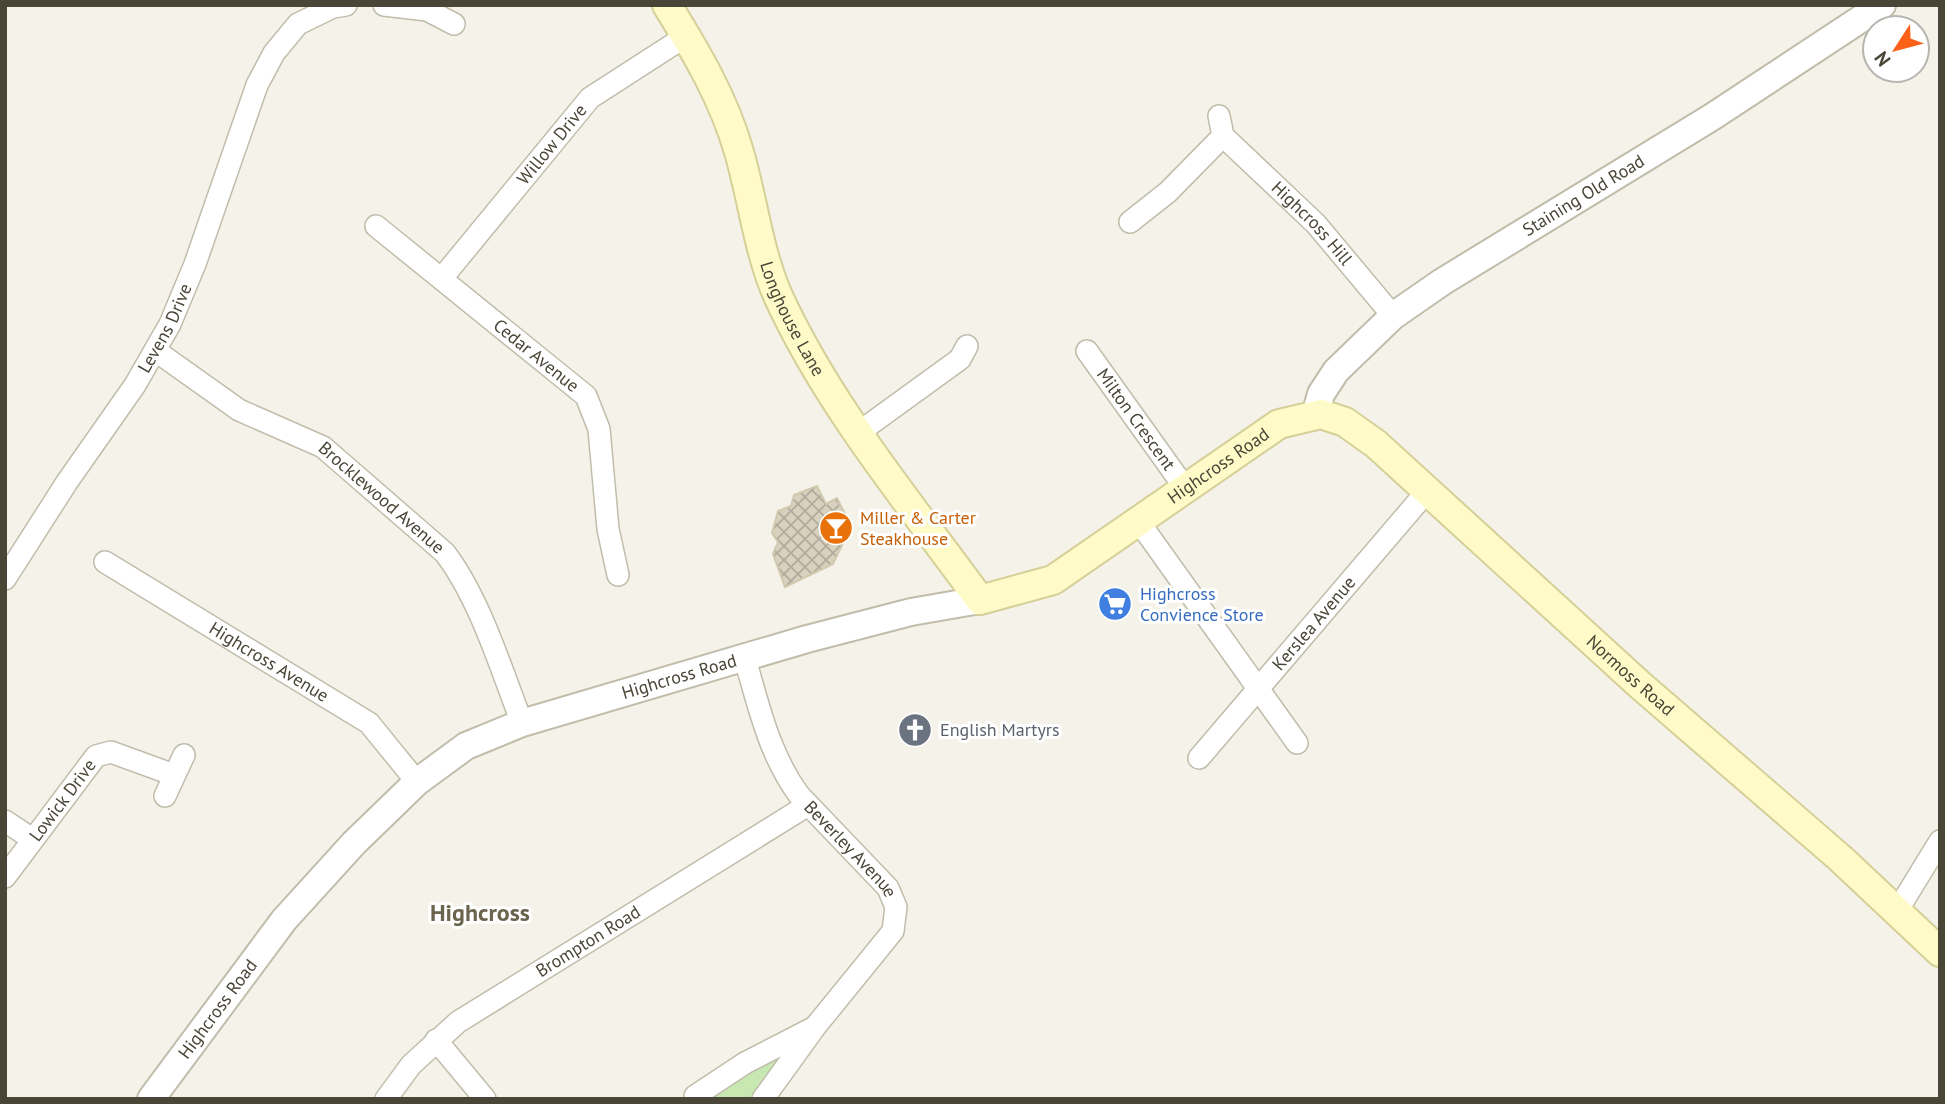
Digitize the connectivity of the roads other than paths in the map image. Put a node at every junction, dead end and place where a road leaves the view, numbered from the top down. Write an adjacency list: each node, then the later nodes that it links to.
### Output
1 (346, 5): 12 (street, Levens Drive)
2 (384, 5): 5 (street)
3 (667, 5): 6 (main road, Longhouse Lane)
4 (1882, 5): 10 (street, Staining Old Road)
5 (454, 24)
6 (686, 36): 9 (street, Willow Drive); 15 (main road, Longhouse Lane)
7 (1130, 222): 10 (street, Highcross Hill)
8 (376, 226): 9 (street, Cedar Avenue)
9 (442, 278): 20 (street, Cedar Avenue)
10 (1393, 316): 14 (street, Staining Old Road)
11 (967, 346): 15 (street)
12 (156, 351): 21 (street, Levens Drive); 25 (street, Brocklewood Avenue)
13 (1087, 351): 16 (street, Milton Crescent)
14 (1315, 415): 16 (main road, Highcross Road); 17 (main road, Normoss Road)
15 (858, 433): 22 (main road, Longhouse Lane)
16 (1185, 488): 18 (main road, Highcross Road)
17 (1429, 490): 24 (street, Kerslea Avenue); 37 (main road, Normoss Road)
18 (1139, 522): 22 (main road, Highcross Road); 24 (street)
19 (105, 562): 30 (street, Highcross Avenue)
20 (618, 575)
21 (5, 579)
22 (980, 600): 23 (street, Highcross Road)
23 (745, 659): 25 (street, Highcross Road); 32 (street, Beverley Avenue)
24 (1257, 691): 26 (street); 28 (street, Kerslea Avenue)
25 (522, 723): 30 (street, Highcross Road)
26 (1297, 743)
27 (184, 755): 29 (street)
28 (1199, 758)
29 (174, 775): 31 (street); 34 (street, Lowick Drive)
30 (417, 782): 42 (street, Highcross Road)
31 (165, 796)
32 (808, 805): 39 (street, Beverley Avenue); 40 (street, Brompton Road)
33 (5, 821): 34 (street)
34 (32, 839): 36 (street, Lowick Drive)
35 (1940, 841): 37 (street)
36 (5, 877)
37 (1897, 911): 38 (main road, Normoss Road)
38 (1940, 952)
39 (815, 1027): 41 (street, Beverley Avenue); 45 (street, Beverley Avenue)
40 (436, 1040): 43 (street, Brompton Road); 44 (street)
41 (694, 1098)
42 (151, 1099)
43 (386, 1099)
44 (485, 1099)
45 (763, 1099)

